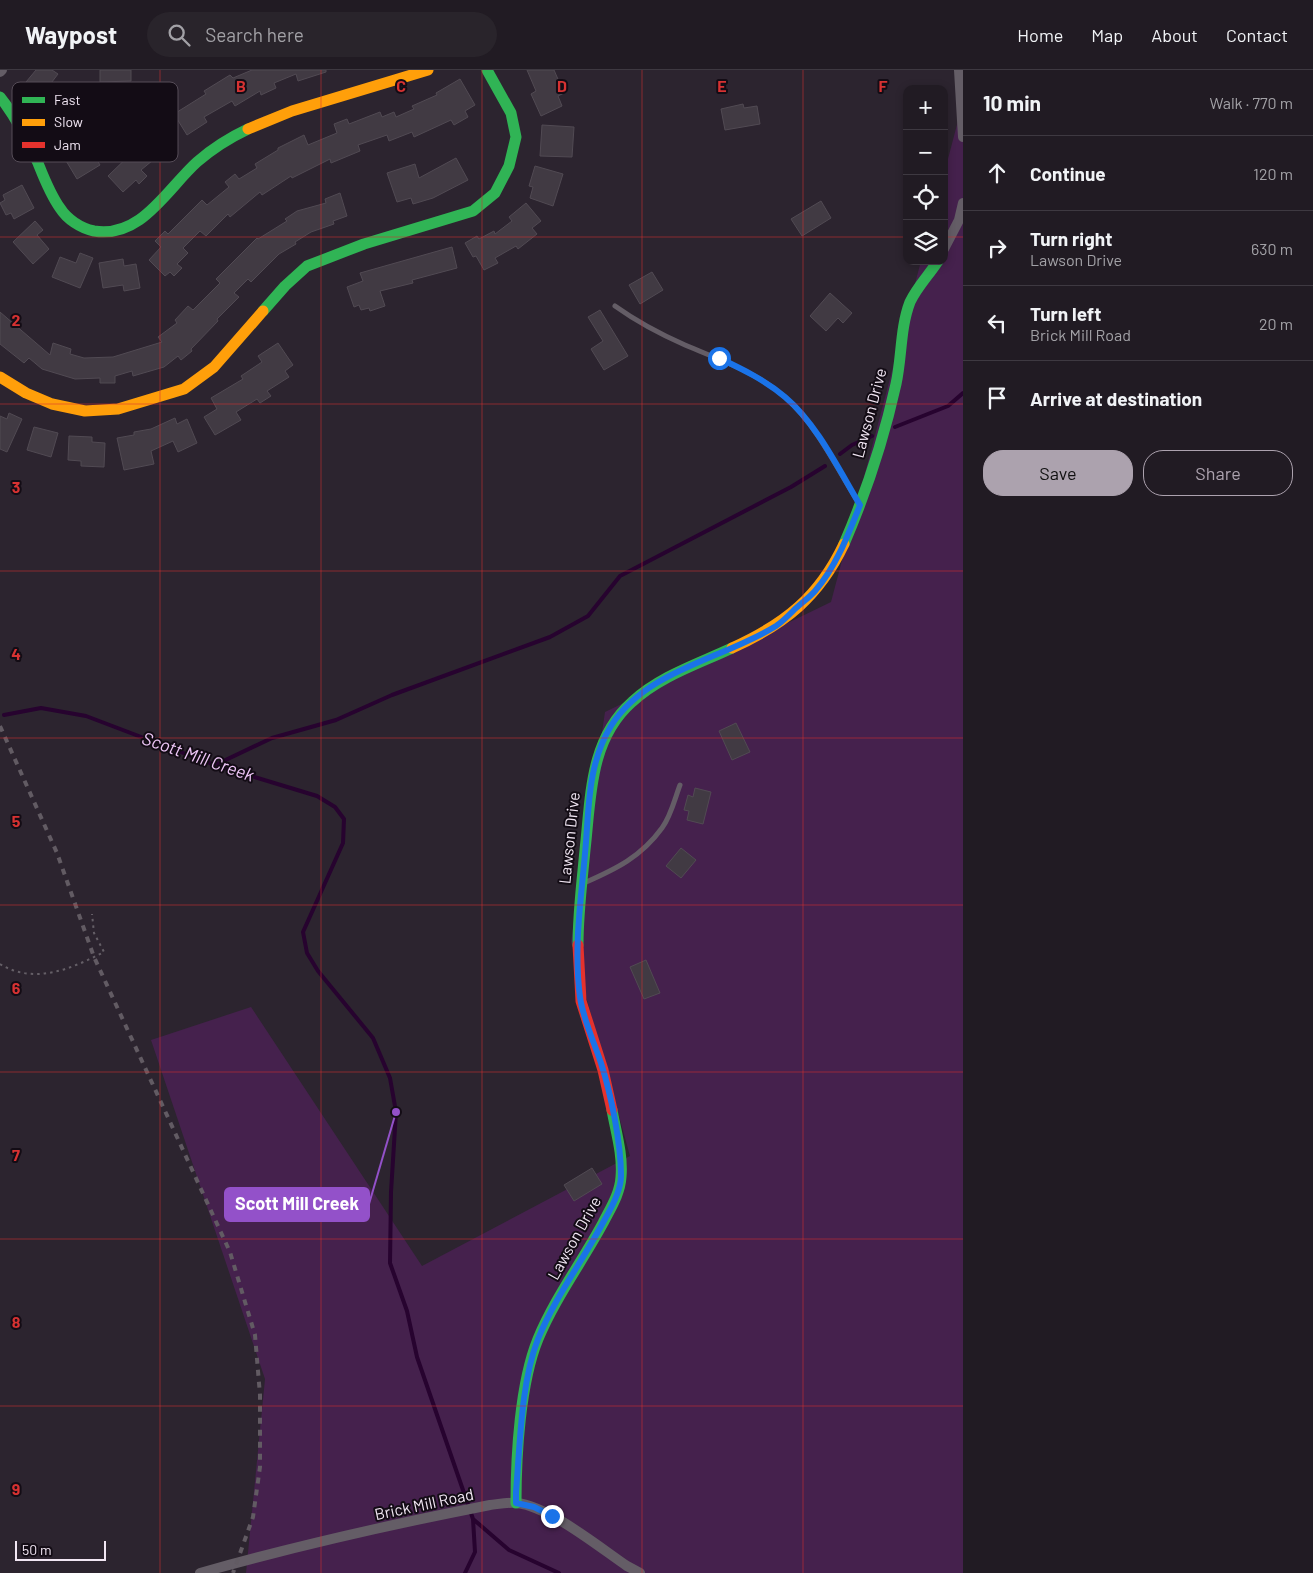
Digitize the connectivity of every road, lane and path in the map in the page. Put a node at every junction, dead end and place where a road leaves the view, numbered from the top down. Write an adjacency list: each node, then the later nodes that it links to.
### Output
1 (428, 70): 7 (street)
2 (487, 70): 12 (street)
3 (959, 70): 6 (street)
4 (0, 97): 5 (street)
5 (12, 117)
6 (963, 137)
7 (37, 162)
8 (963, 202): 9 (street)
9 (948, 241)
10 (935, 265): 13 (street, Lawson Drive)
11 (615, 306): 13 (lane)
12 (0, 377)
13 (860, 505): 15 (street, Lawson Drive)
14 (680, 785): 15 (lane)
15 (581, 884): 18 (street, Lawson Drive)
16 (92, 914): 17 (path)
17 (0, 964)
18 (516, 1503): 19 (street, Brick Mill Road); 20 (street, Brick Mill Road)
19 (200, 1573)
20 (640, 1573)

